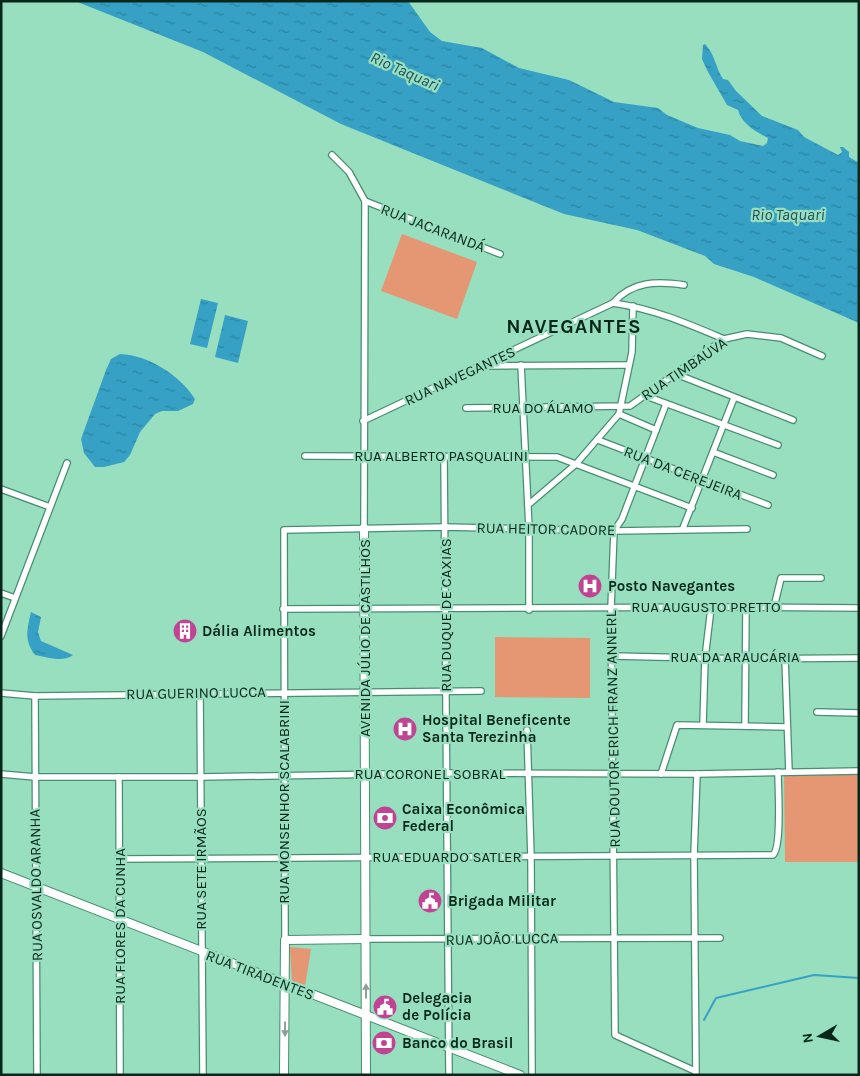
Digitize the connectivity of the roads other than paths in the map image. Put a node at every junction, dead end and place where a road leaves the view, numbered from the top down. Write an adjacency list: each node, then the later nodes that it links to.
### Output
1 (332, 155): 2 (street)
2 (365, 201): 3 (street, RUA JACARANDÁ); 21 (street, AVENIDA JÚLIO DE CASTILHOS)
3 (500, 254)
4 (684, 285): 5 (street, RUA NAVEGANTES)
5 (613, 303): 6 (street); 11 (street, RUA NAVEGANTES)
6 (633, 306): 7 (street); 10 (street)
7 (724, 339): 8 (street, RUA TIMBAÚVA); 12 (street, RUA TIMBAÚVA)
8 (822, 356)
9 (521, 365): 10 (street); 11 (street); 18 (street)
10 (628, 365): 16 (street)
11 (484, 366): 21 (street, RUA NAVEGANTES)
12 (676, 374): 13 (street, RUA TIMBAÚVA); 14 (street)
13 (646, 396): 15 (street); 16 (street, RUA TIMBAÚVA)
14 (734, 398): 20 (street); 22 (street)
15 (666, 404): 22 (street); 23 (street, RUA DOUTOR ERICH FRANZ ANNERL)
16 (620, 407): 18 (street, RUA DO ÁLAMO); 19 (street)
17 (466, 408): 18 (street, RUA DO ÁLAMO)
18 (523, 409): 30 (street)
19 (619, 414): 23 (street); 24 (street)
20 (793, 420)
21 (364, 421): 27 (street, AVENIDA JÚLIO DE CASTILHOS)
22 (723, 425): 25 (street); 26 (street)
23 (656, 430): 31 (street, RUA DOUTOR ERICH FRANZ ANNERL)
24 (598, 440): 31 (street, RUA DA CEREJEIRA); 33 (street)
25 (778, 445)
26 (713, 452): 34 (street); 35 (street)
27 (364, 455): 28 (street, RUA ALBERTO PASQUALINI); 29 (street, RUA ALBERTO PASQUALINI); 43 (street, AVENIDA JÚLIO DE CASTILHOS)
28 (305, 456)
29 (444, 456): 30 (street, RUA ALBERTO PASQUALINI); 42 (street, RUA DUQUE DE CAXIAS)
30 (525, 456): 33 (street, RUA ALBERTO PASQUALINI); 38 (street)
31 (646, 457): 35 (street, RUA DA CEREJEIRA); 36 (street, RUA DOUTOR ERICH FRANZ ANNERL)
32 (67, 463): 40 (street)
33 (576, 464): 36 (street, RUA ALBERTO PASQUALINI); 38 (street)
34 (773, 475)
35 (703, 481): 39 (street, RUA DA CEREJEIRA); 41 (street)
36 (634, 484): 41 (street, RUA ALBERTO PASQUALINI); 48 (street, RUA DOUTOR ERICH FRANZ ANNERL)
37 (1, 489): 40 (street)
38 (528, 505): 44 (street)
39 (768, 505)
40 (50, 507): 51 (street)
41 (692, 508): 45 (street)
42 (445, 527): 43 (street, RUA HEITOR CADORE); 44 (street, RUA HEITOR CADORE); 59 (street, RUA DUQUE DE CAXIAS)
43 (364, 528): 46 (street, RUA HEITOR CADORE); 54 (street, AVENIDA JÚLIO DE CASTILHOS)
44 (528, 528): 48 (street, RUA HEITOR CADORE); 60 (street)
45 (683, 528): 47 (street, RUA HEITOR CADORE); 48 (street, RUA HEITOR CADORE)
46 (284, 530): 58 (street, RUA MONSENHOR SCALABRINI)
47 (748, 530)
48 (614, 531): 55 (street, RUA DOUTOR ERICH FRANZ ANNERL)
49 (821, 578): 53 (street)
50 (1, 593): 51 (street)
51 (15, 598): 61 (street)
52 (746, 606): 53 (street, RUA AUGUSTO PRETTO); 56 (street, RUA AUGUSTO PRETTO); 66 (street)
53 (774, 606): 57 (street, RUA AUGUSTO PRETTO)
54 (364, 608): 58 (street, RUA AUGUSTO PRETTO); 59 (street, RUA AUGUSTO PRETTO); 70 (street, AVENIDA JÚLIO DE CASTILHOS)
55 (611, 608): 56 (street, RUA AUGUSTO PRETTO); 60 (street, RUA AUGUSTO PRETTO); 62 (street, RUA DOUTOR ERICH FRANZ ANNERL)
56 (711, 608): 63 (street)
57 (859, 608)
58 (283, 609): 69 (street, RUA MONSENHOR SCALABRINI)
59 (446, 610): 60 (street, RUA AUGUSTO PRETTO); 67 (street, RUA DUQUE DE CAXIAS)
60 (529, 610)
61 (1, 636)
62 (612, 656): 63 (street, RUA DA ARAUCÁRIA); 87 (street, RUA DOUTOR ERICH FRANZ ANNERL)
63 (705, 658): 66 (street, RUA DA ARAUCÁRIA); 76 (street)
64 (785, 658): 65 (street, RUA DA ARAUCÁRIA); 66 (street, RUA DA ARAUCÁRIA); 78 (street)
65 (859, 658)
66 (746, 660): 77 (street)
67 (447, 691): 68 (street, RUA GUERINO LUCCA); 70 (street, RUA GUERINO LUCCA); 83 (street, RUA DUQUE DE CAXIAS)
68 (481, 691)
69 (283, 692): 70 (street, RUA GUERINO LUCCA); 72 (street, RUA GUERINO LUCCA); 90 (street, RUA MONSENHOR SCALABRINI)
70 (365, 692): 86 (street, AVENIDA JÚLIO DE CASTILHOS)
71 (1, 693): 73 (street, RUA GUERINO LUCCA)
72 (200, 693): 73 (street, RUA GUERINO LUCCA); 93 (street, RUA SETE IRMÃOS)
73 (35, 696): 91 (street, RUA OSVALDO ARANHA)
74 (817, 712): 75 (street)
75 (859, 713)
76 (703, 725): 77 (street); 88 (street)
77 (746, 725): 78 (street)
78 (787, 727): 82 (street)
79 (528, 730): 84 (street)
80 (859, 771): 82 (street, RUA CORONEL SOBRAL)
81 (778, 772): 82 (street, RUA CORONEL SOBRAL); 89 (street, RUA CORONEL SOBRAL); 94 (street, RUA EDUARDO SATLER)
82 (789, 772)
83 (447, 773): 84 (street, RUA CORONEL SOBRAL); 86 (street, RUA CORONEL SOBRAL); 95 (street, RUA DUQUE DE CAXIAS)
84 (528, 773): 87 (street, RUA CORONEL SOBRAL); 98 (street)
85 (1, 774): 91 (street, RUA CORONEL SOBRAL)
86 (366, 774): 90 (street, RUA CORONEL SOBRAL); 101 (street, AVENIDA JÚLIO DE CASTILHOS)
87 (612, 774): 88 (street, RUA CORONEL SOBRAL); 96 (street, RUA DOUTOR ERICH FRANZ ANNERL)
88 (662, 774): 89 (street, RUA CORONEL SOBRAL)
89 (697, 774): 94 (street)
90 (284, 775): 93 (street, RUA CORONEL SOBRAL); 97 (street, RUA MONSENHOR SCALABRINI)
91 (35, 777): 92 (street, RUA CORONEL SOBRAL); 103 (street, RUA OSVALDO ARANHA)
92 (119, 777): 93 (street, RUA CORONEL SOBRAL); 99 (street, RUA FLORES DA CUNHA)
93 (201, 777): 100 (street, RUA SETE IRMÃOS)
94 (694, 855): 96 (street, RUA EDUARDO SATLER); 109 (street)
95 (449, 856): 98 (street, RUA EDUARDO SATLER); 101 (street, RUA EDUARDO SATLER); 111 (street, RUA DUQUE DE CAXIAS)
96 (614, 856): 98 (street, RUA EDUARDO SATLER); 106 (street, RUA DOUTOR ERICH FRANZ ANNERL)
97 (284, 857): 100 (street, RUA EDUARDO SATLER); 101 (street, RUA EDUARDO SATLER); 110 (street, RUA MONSENHOR SCALABRINI)
98 (531, 857): 105 (street)
99 (120, 858): 100 (street, RUA EDUARDO SATLER); 104 (street, RUA FLORES DA CUNHA)
100 (201, 858): 112 (street, RUA SETE IRMÃOS)
101 (366, 858): 108 (street, AVENIDA JÚLIO DE CASTILHOS)
102 (1, 873): 103 (street, RUA TIRADENTES)
103 (37, 888): 104 (street, RUA TIRADENTES); 117 (street, RUA OSVALDO ARANHA)
104 (120, 918): 112 (street, RUA TIRADENTES); 118 (street, RUA FLORES DA CUNHA)
105 (532, 938): 106 (street, RUA JOÃO LUCCA); 111 (street, RUA JOÃO LUCCA); 124 (street)
106 (613, 938): 109 (street, RUA JOÃO LUCCA); 116 (street, RUA DOUTOR ERICH FRANZ ANNERL)
107 (720, 938): 109 (street, RUA JOÃO LUCCA)
108 (366, 939): 110 (street, RUA JOÃO LUCCA); 111 (street, RUA JOÃO LUCCA); 114 (street, AVENIDA JÚLIO DE CASTILHOS, one-way to 108)
109 (695, 939): 116 (street)
110 (285, 940): 113 (street, RUA MONSENHOR SCALABRINI)
111 (447, 940): 115 (street, RUA DUQUE DE CAXIAS)
112 (200, 952): 113 (street, RUA TIRADENTES); 119 (street, RUA SETE IRMÃOS)
113 (285, 984): 114 (street, RUA TIRADENTES); 120 (street, RUA MONSENHOR SCALABRINI, one-way to 120)
114 (366, 1015): 115 (street, RUA TIRADENTES); 121 (street, AVENIDA JÚLIO DE CASTILHOS)
115 (449, 1048): 122 (street, RUA DUQUE DE CAXIAS); 123 (street, RUA TIRADENTES)
116 (696, 1073)
117 (37, 1075)
118 (120, 1075)
119 (203, 1075)
120 (284, 1075)
121 (366, 1075)
122 (450, 1075)
123 (520, 1075)
124 (532, 1075)

